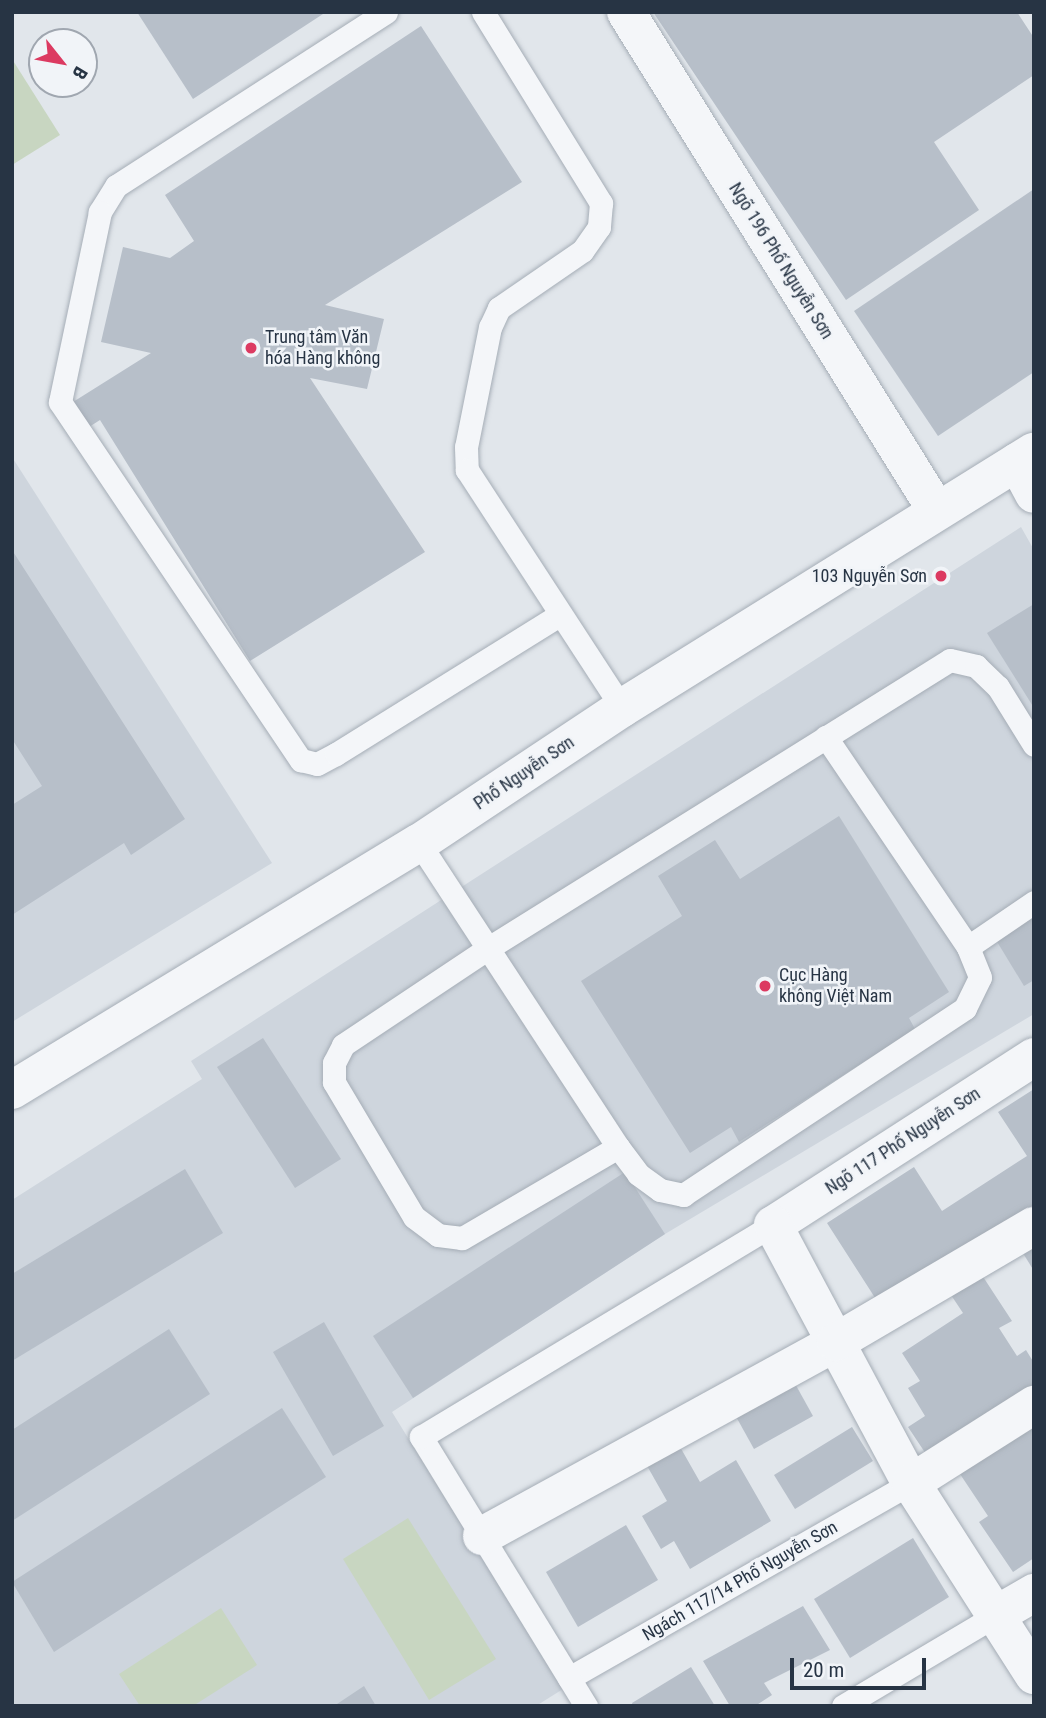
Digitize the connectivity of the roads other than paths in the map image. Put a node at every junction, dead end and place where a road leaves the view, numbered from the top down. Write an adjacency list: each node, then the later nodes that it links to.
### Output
1 (386, 12): 6 (lane)
2 (483, 12): 6 (lane)
3 (626, 12): 5 (street, Ngõ 196 Phố Nguyễn Sơn)
4 (1028, 469): 5 (street, Phố Nguyễn Sơn)
5 (937, 510): 7 (street, Phố Nguyễn Sơn)
6 (558, 616): 7 (lane)
7 (622, 708): 10 (street, Phố Nguyễn Sơn)
8 (826, 737): 9 (lane); 12 (lane); 13 (lane)
9 (1034, 745)
10 (419, 842): 12 (lane); 15 (street, Phố Nguyễn Sơn)
11 (1034, 902): 13 (lane)
12 (490, 947): 16 (lane); 16 (lane)
13 (968, 947): 16 (lane)
14 (1034, 1057): 17 (street, Ngõ 117 Phố Nguyễn Sơn)
15 (12, 1090)
16 (618, 1147)
17 (773, 1225): 19 (street); 22 (lane)
18 (1034, 1226): 19 (street)
19 (836, 1342): 21 (street); 22 (street)
20 (1034, 1405): 21 (street)
21 (911, 1483): 24 (street); 26 (lane, Ngách 117/14 Phố Nguyễn Sơn)
22 (482, 1536): 26 (lane)
23 (1034, 1593): 24 (street)
24 (996, 1615): 25 (street); 28 (lane)
25 (1034, 1675)
26 (569, 1678): 27 (lane)
27 (586, 1706)
28 (843, 1706)

